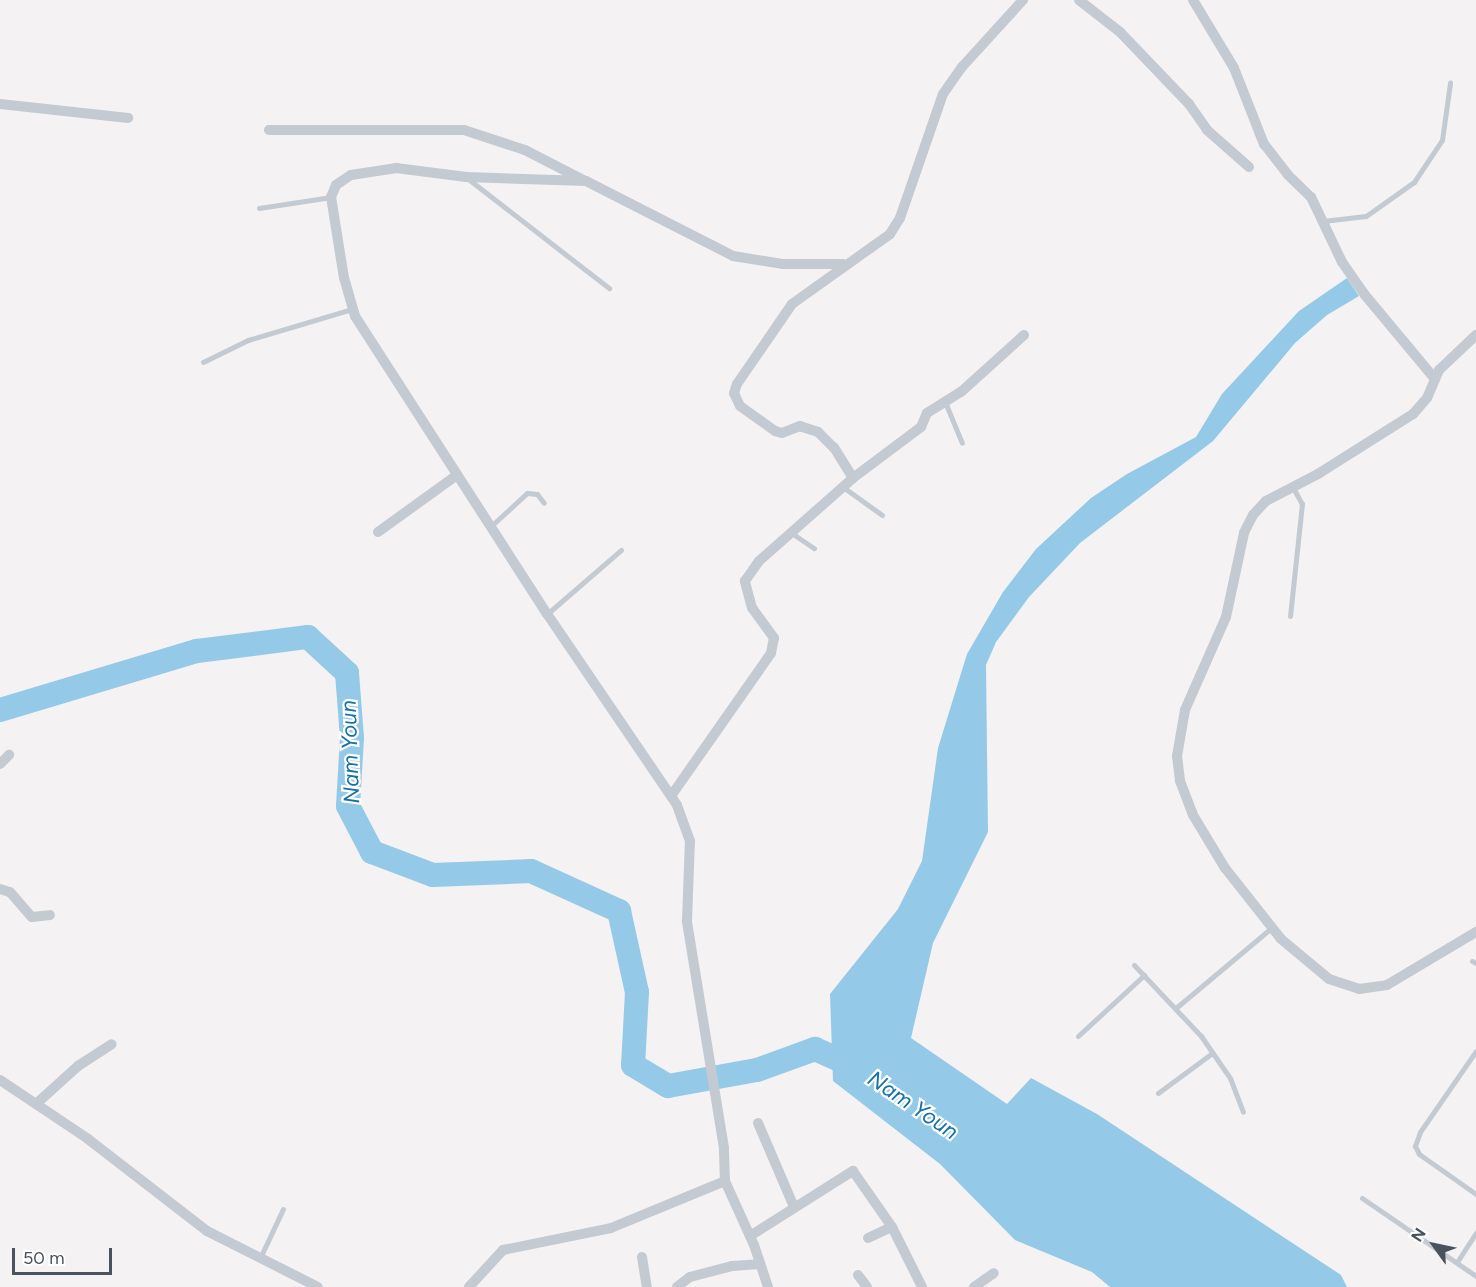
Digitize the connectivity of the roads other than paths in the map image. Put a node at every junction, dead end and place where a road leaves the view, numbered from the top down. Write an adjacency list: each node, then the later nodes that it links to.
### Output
1 (1023, 0): 14 (street)
2 (1079, 0): 8 (street)
3 (1193, 0): 13 (street)
4 (1450, 83): 13 (lane)
5 (0, 104): 6 (street)
6 (128, 118)
7 (269, 130): 10 (street)
8 (1248, 167)
9 (466, 177): 10 (street); 11 (street); 15 (lane)
10 (586, 182): 14 (street)
11 (331, 197): 12 (lane); 16 (street)
12 (259, 208)
13 (1323, 221): 20 (street)
14 (843, 264): 24 (street)
15 (609, 288)
16 (354, 312): 19 (lane); 23 (street)
17 (1024, 335): 21 (street)
18 (1476, 335): 20 (street)
19 (203, 362)
20 (1435, 380): 25 (street)
21 (945, 402): 22 (lane); 24 (street)
22 (962, 443)
23 (457, 475): 29 (street); 31 (street)
24 (853, 478): 26 (street)
25 (1293, 486): 35 (lane); 41 (street)
26 (843, 487): 28 (lane); 30 (street)
27 (544, 503): 29 (lane)
28 (882, 515)
29 (491, 526): 34 (street)
30 (789, 531): 32 (lane); 38 (street)
31 (378, 532)
32 (814, 548)
33 (621, 550): 34 (lane)
34 (547, 614): 38 (street)
35 (1290, 616)
36 (9, 755): 37 (street)
37 (0, 764)
38 (671, 796): 55 (street)
39 (0, 889): 40 (street)
40 (50, 915)
41 (1271, 928): 42 (street); 45 (lane)
42 (1476, 932)
43 (1134, 965): 44 (lane)
44 (1144, 975): 45 (lane); 46 (lane)
45 (1177, 1007): 49 (lane)
46 (1078, 1036)
47 (112, 1044): 52 (street)
48 (1476, 1051): 56 (lane)
49 (1212, 1053): 51 (lane); 53 (lane)
50 (0, 1080): 52 (street)
51 (1158, 1093)
52 (36, 1104): 65 (street)
53 (1243, 1112)
54 (758, 1123): 58 (street)
55 (725, 1181): 62 (street); 72 (street)
56 (1476, 1194)
57 (1362, 1198): 66 (lane)
58 (794, 1207): 60 (street); 62 (street)
59 (283, 1209): 65 (lane)
60 (892, 1227): 63 (street); 77 (street)
61 (1476, 1233): 66 (lane)
62 (750, 1236): 67 (street)
63 (868, 1238)
64 (642, 1257): 73 (street)
65 (260, 1259): 71 (street)
66 (1457, 1262): 70 (lane)
67 (759, 1264): 74 (street); 75 (street)
68 (994, 1273): 78 (street)
69 (858, 1275): 76 (street)
70 (1476, 1276)
71 (318, 1287)
72 (469, 1287)
73 (647, 1287)
74 (677, 1287)
75 (768, 1287)
76 (867, 1287)
77 (921, 1287)
78 (974, 1287)

